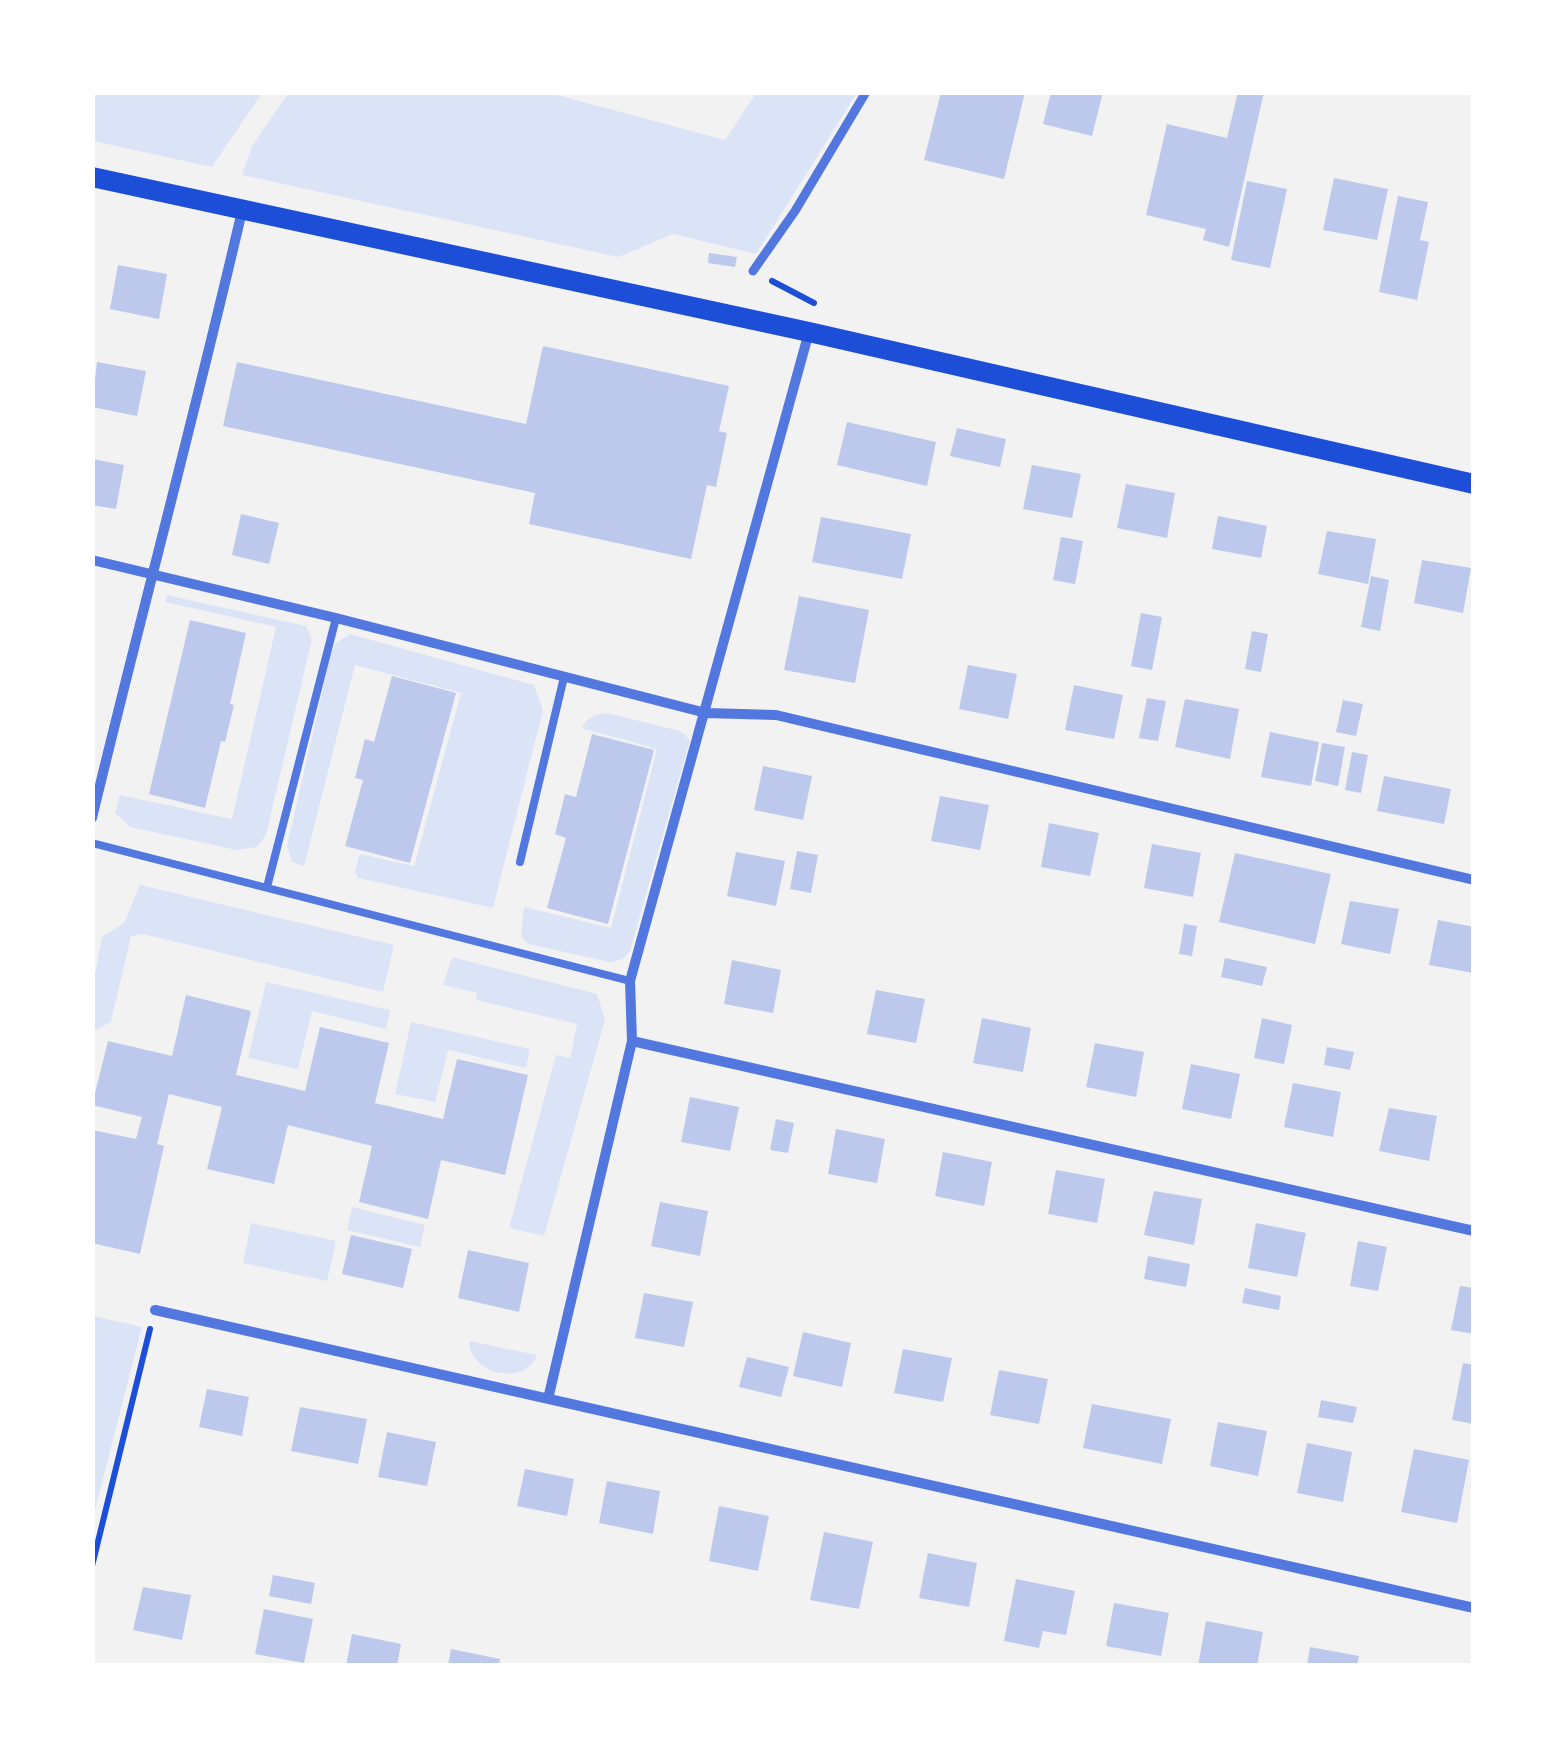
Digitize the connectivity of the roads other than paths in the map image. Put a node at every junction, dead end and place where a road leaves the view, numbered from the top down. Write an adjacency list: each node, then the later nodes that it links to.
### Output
1 (866, 92): 4 (street)
2 (92, 177): 3 (main road)
3 (242, 211): 5 (main road); 8 (street)
4 (753, 271)
5 (809, 332): 6 (main road); 11 (street)
6 (1474, 484)
7 (92, 560): 8 (street)
8 (151, 574): 9 (street); 12 (street)
9 (336, 618): 10 (street); 16 (lane)
10 (564, 677): 11 (street); 14 (lane)
11 (706, 712): 15 (street); 17 (street)
12 (92, 818)
13 (92, 842): 16 (lane)
14 (520, 862)
15 (1474, 880)
16 (267, 887): 17 (lane)
17 (630, 981): 18 (street)
18 (632, 1041): 19 (street); 21 (street)
19 (1474, 1231)
20 (155, 1310): 21 (street)
21 (548, 1399): 22 (street)
22 (1474, 1608)

